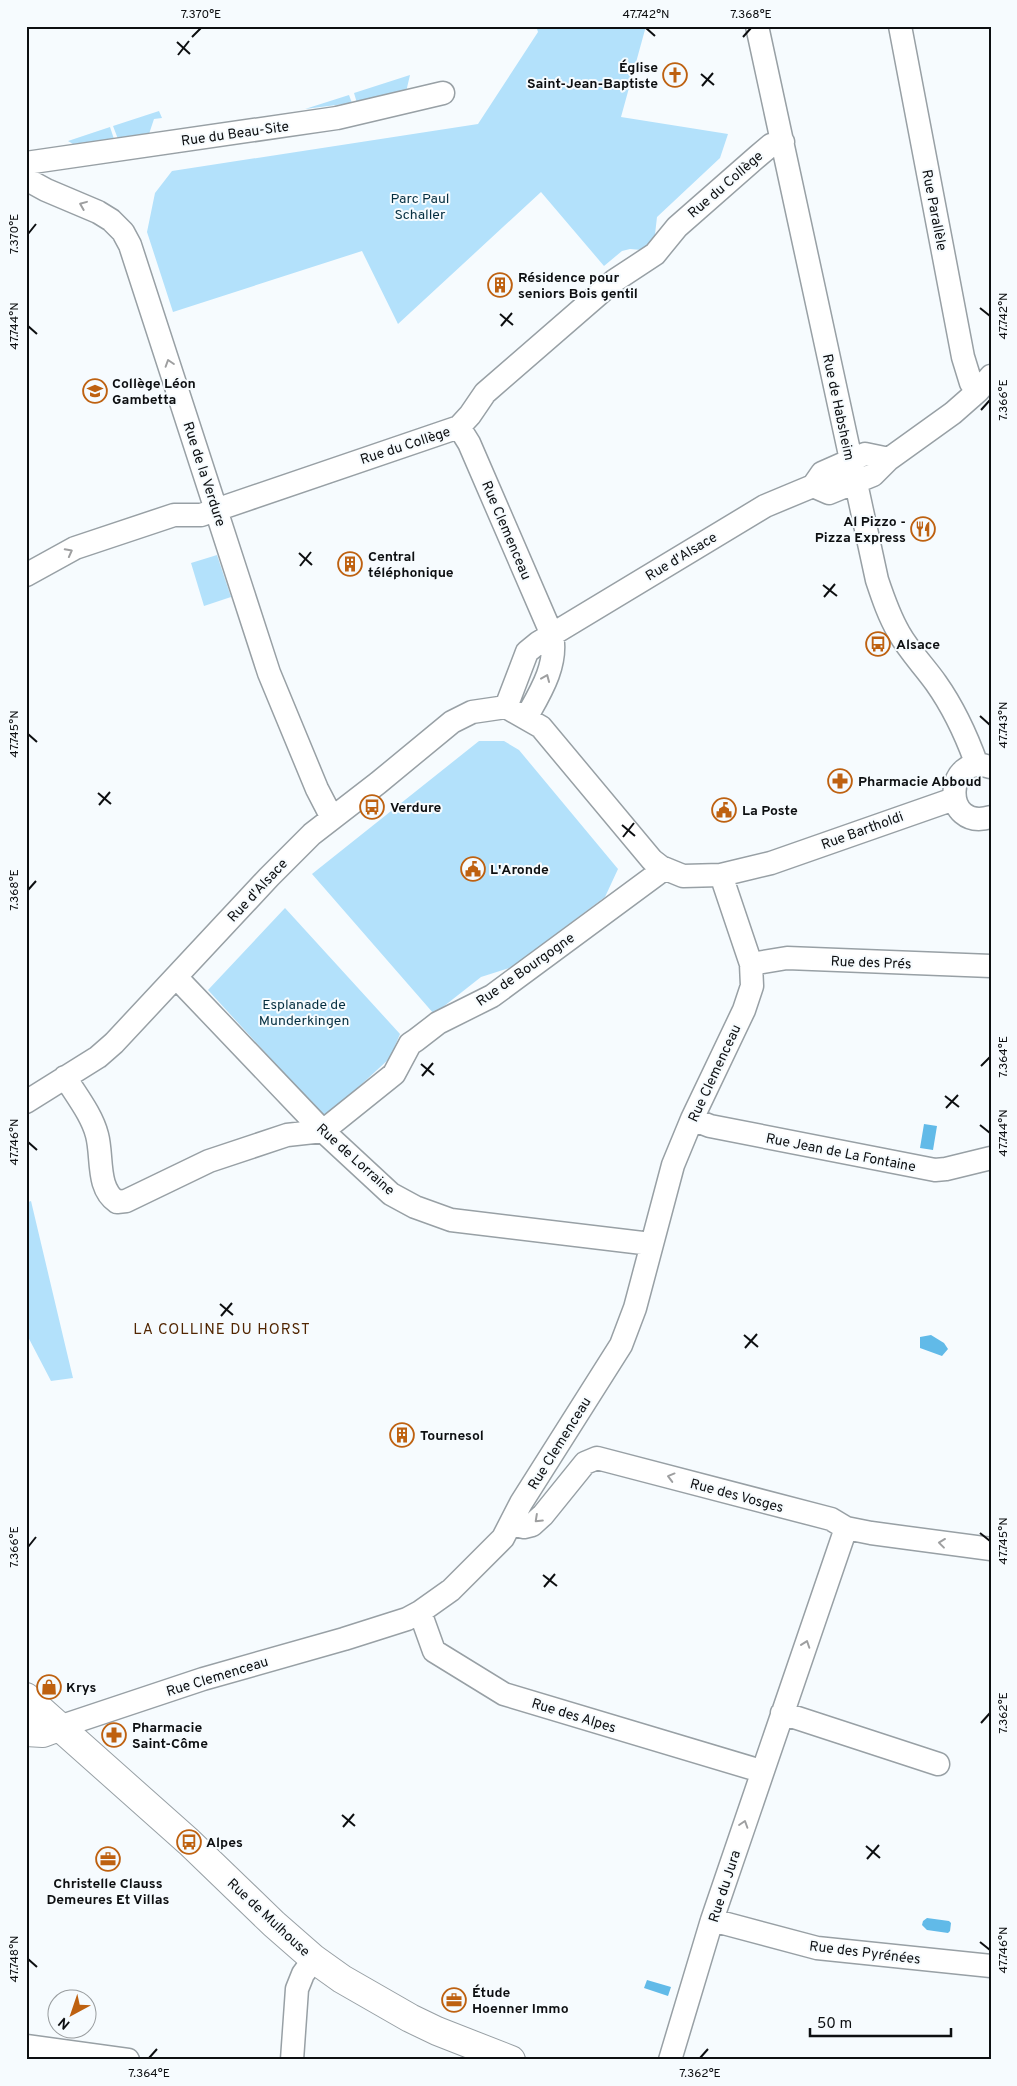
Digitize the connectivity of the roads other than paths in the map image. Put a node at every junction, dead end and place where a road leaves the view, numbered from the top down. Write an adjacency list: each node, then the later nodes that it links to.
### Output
1 (757, 26): 4 (street, Rue de Habsheim)
2 (900, 26): 7 (street, Rue Parallèle)
3 (443, 93): 5 (street, Rue du Beau-Site)
4 (782, 142): 8 (street, Rue du Collège); 10 (street, Rue de Habsheim)
5 (26, 163)
6 (26, 179): 13 (street, Rue de la Verdure, one-way to 6)
7 (984, 383): 9 (street)
8 (459, 427): 13 (street, Rue du Collège); 15 (street, Rue Clemenceau)
9 (888, 459): 10 (street, Rue d'Alsace); 11 (street)
10 (850, 460): 11 (street, Rue de Habsheim); 12 (street, Rue d'Alsace)
11 (856, 482): 12 (street); 18 (street, Rue de Habsheim)
12 (813, 486): 15 (street, Rue d'Alsace)
13 (216, 510): 14 (street, Rue du Collège, one-way to 13); 21 (street, Rue de la Verdure)
14 (26, 575)
15 (552, 635): 16 (street, Rue d'Alsace); 17 (street, one-way to 15)
16 (506, 706): 17 (street); 21 (street, Rue d'Alsace)
17 (526, 718): 22 (street)
18 (984, 766): 19 (street)
19 (954, 799): 20 (street); 23 (street, Rue Bartholdi)
20 (991, 817)
21 (332, 818): 26 (street, Rue d'Alsace)
22 (659, 874): 23 (street); 31 (street, Rue de Bourgogne)
23 (723, 882): 24 (street, Rue Clemenceau)
24 (751, 964): 25 (street, Rue des Prés); 30 (street, Rue Clemenceau)
25 (991, 966)
26 (176, 977): 27 (street, Rue d'Alsace); 29 (street, Rue de Lorraine)
27 (65, 1077): 28 (street, Rue d'Alsace); 32 (street)
28 (26, 1102)
29 (299, 1105): 31 (street, Rue de Lorraine); 32 (street)
30 (692, 1119): 33 (street, Rue Jean de La Fontaine); 34 (street, Rue Clemenceau)
31 (323, 1131): 32 (street); 34 (street, Rue de Lorraine)
32 (287, 1136)
33 (991, 1158)
34 (651, 1244): 35 (street, Rue Clemenceau)
35 (512, 1524): 36 (street, Rue des Vosges, one-way to 35); 38 (street, Rue Clemenceau)
36 (846, 1528): 37 (street, Rue des Vosges, one-way to 36); 40 (street, Rue du Jura, one-way to 36)
37 (991, 1549)
38 (420, 1612): 41 (street, Rue Clemenceau); 44 (street, Rue des Alpes)
39 (26, 1697): 41 (street, Rue de Mulhouse)
40 (782, 1713): 43 (street); 44 (street, Rue du Jura)
41 (58, 1727): 42 (street); 46 (street, Rue de Mulhouse)
42 (26, 1732)
43 (938, 1764)
44 (762, 1771): 45 (street, Rue du Jura, one-way to 44)
45 (712, 1920): 47 (street, Rue des Pyrénées); 52 (street, Rue du Jura)
46 (314, 1960): 50 (street); 51 (street, Rue de Mulhouse)
47 (991, 1966)
48 (26, 2046): 49 (street)
49 (128, 2060)
50 (292, 2060)
51 (511, 2060)
52 (670, 2060)

